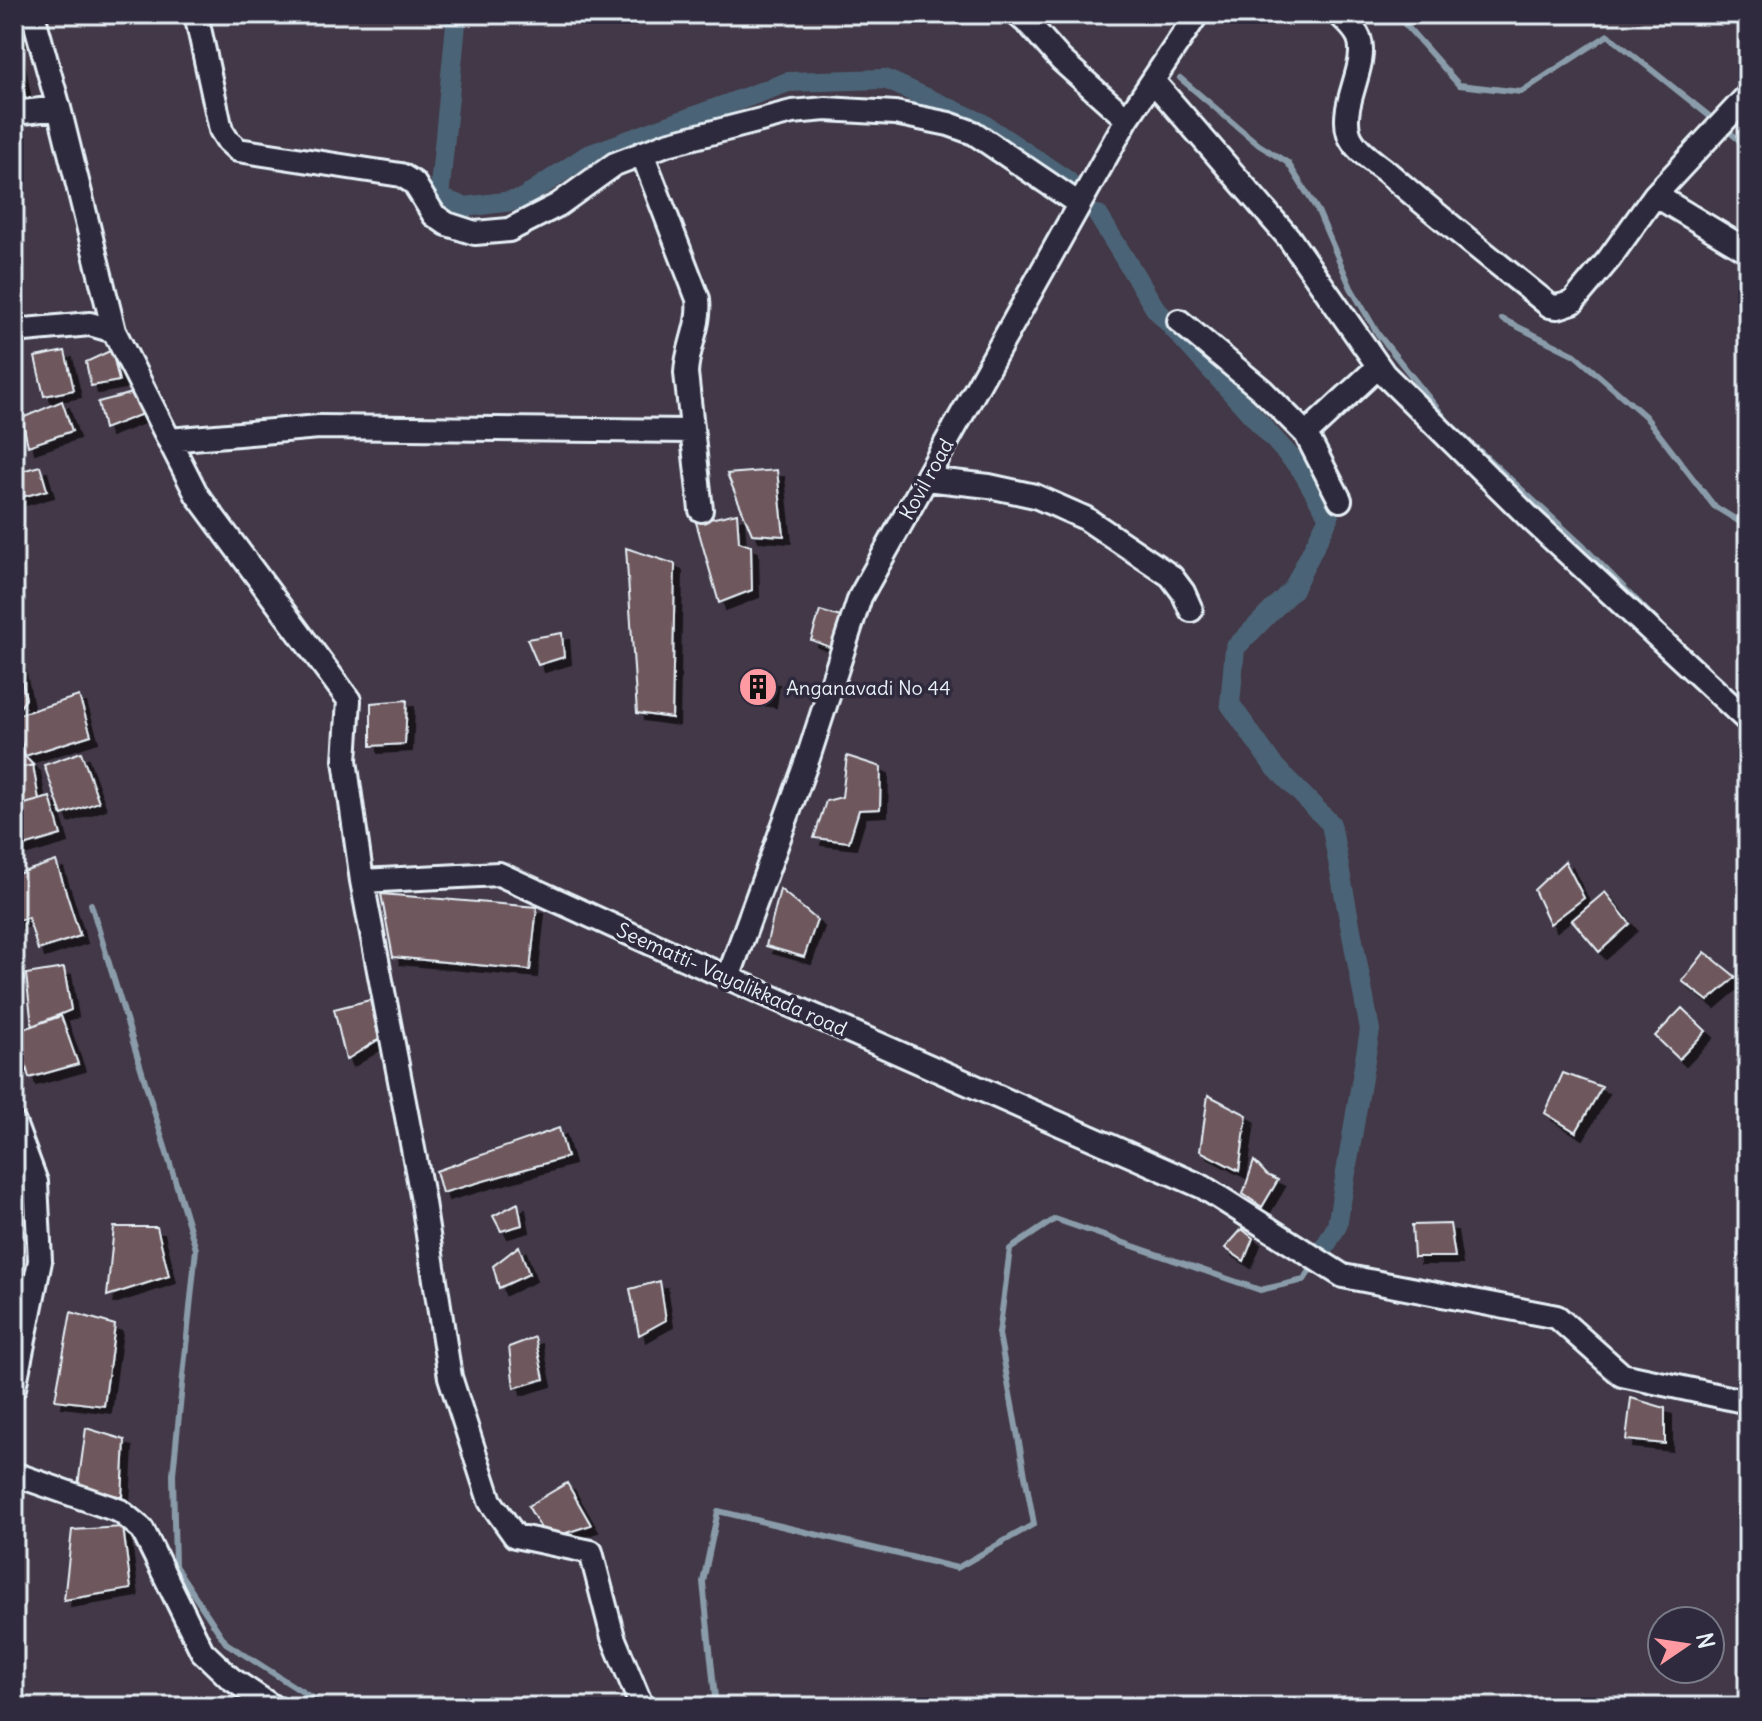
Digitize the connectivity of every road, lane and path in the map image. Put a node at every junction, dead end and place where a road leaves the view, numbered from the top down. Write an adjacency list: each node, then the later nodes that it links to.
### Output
1 (33, 14): 8 (street)
2 (196, 14): 11 (street)
3 (1017, 14): 10 (street)
4 (1197, 14): 6 (street, Kovil road)
5 (1339, 14): 12 (street)
6 (1153, 81): 10 (street, Kovil road); 18 (street)
7 (1748, 95): 12 (street)
8 (59, 108): 9 (street); 17 (street)
9 (14, 113)
10 (1127, 119): 13 (street, Kovil road)
11 (642, 153): 13 (street); 19 (street)
12 (1655, 195): 14 (street)
13 (1079, 204): 22 (street, Kovil road)
14 (1748, 251)
15 (1179, 321): 20 (street)
16 (14, 331): 17 (street)
17 (114, 331): 21 (street)
18 (1378, 367): 20 (street); 26 (street)
19 (692, 431): 21 (street); 24 (street)
20 (1306, 434): 23 (street)
21 (169, 440): 27 (street)
22 (926, 479): 25 (street); 28 (street, Kovil road)
23 (1340, 500)
24 (701, 510)
25 (1191, 610)
26 (1748, 721)
27 (362, 881): 28 (street, Seematti- Vayalikkada road); 34 (street)
28 (728, 978): 31 (street, Seematti- Vayalikkada road)
29 (14, 1123): 30 (street)
30 (14, 1388)
31 (1748, 1402)
32 (14, 1474): 33 (street)
33 (273, 1707)
34 (642, 1707)

